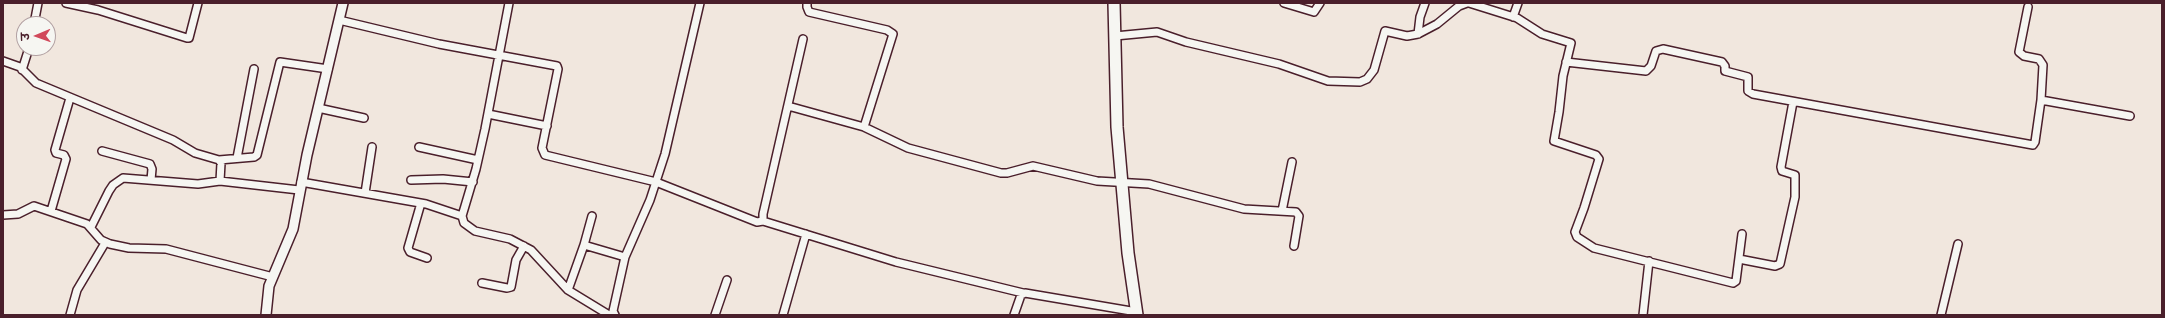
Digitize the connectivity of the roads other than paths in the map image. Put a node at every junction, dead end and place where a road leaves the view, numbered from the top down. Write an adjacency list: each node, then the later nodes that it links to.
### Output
1 (38, 3): 15 (street)
2 (66, 3): 3 (street)
3 (198, 3)
4 (343, 3): 17 (street)
5 (509, 3): 21 (street)
6 (700, 3): 49 (street)
7 (807, 3): 37 (street)
8 (1114, 3): 19 (main road)
9 (1284, 3): 10 (street)
10 (1320, 3)
11 (1425, 3): 18 (street)
12 (1468, 3): 16 (street); 18 (street)
13 (1518, 3): 16 (street)
14 (2028, 7): 29 (street)
15 (36, 16)
16 (1513, 17): 24 (street)
17 (340, 20): 21 (street); 26 (street)
18 (1418, 34): 19 (street)
19 (1115, 36): 50 (main road)
20 (804, 39): 31 (street)
21 (499, 54): 33 (street); 36 (street)
22 (26, 56): 27 (street)
23 (3, 61): 27 (street)
24 (1566, 62): 30 (street); 71 (street)
25 (254, 69): 41 (street)
26 (328, 69): 32 (street); 41 (street)
27 (22, 70): 28 (street)
28 (70, 98): 42 (street); 55 (street)
29 (2041, 100): 30 (street); 34 (street)
30 (1793, 102): 70 (street)
31 (788, 106): 37 (street); 59 (street)
32 (318, 108): 35 (street); 51 (street)
33 (488, 114): 36 (street); 43 (street)
34 (2130, 116)
35 (364, 118)
36 (547, 126): 49 (street)
37 (864, 127): 50 (street)
38 (372, 147): 52 (street)
39 (419, 147): 43 (street)
40 (102, 151): 45 (street)
41 (237, 158): 42 (street)
42 (219, 160): 47 (street)
43 (478, 160): 48 (street)
44 (1292, 162): 54 (street)
45 (151, 180): 47 (street); 60 (street)
46 (412, 180): 48 (street)
47 (220, 181): 51 (street)
48 (473, 182): 57 (street)
49 (656, 182): 59 (street); 68 (street)
50 (1121, 182): 54 (street); 77 (main road)
51 (300, 186): 52 (street); 72 (street)
52 (365, 193): 53 (street)
53 (421, 203): 57 (street); 69 (street)
54 (1282, 211): 67 (street)
55 (51, 212): 56 (street); 60 (street)
56 (3, 215)
57 (462, 216): 66 (street)
58 (592, 216): 65 (street)
59 (763, 221): 61 (street)
60 (91, 227): 63 (street)
61 (806, 234): 76 (street); 83 (street)
62 (1742, 234): 70 (street)
63 (105, 242): 72 (street); 78 (street)
64 (1958, 244): 86 (street)
65 (584, 245): 68 (street); 75 (street)
66 (524, 246): 74 (street); 75 (street)
67 (1294, 246)
68 (625, 257): 81 (street)
69 (427, 258)
70 (1739, 259): 71 (street)
71 (1649, 261): 85 (street)
72 (273, 277): 79 (street)
73 (727, 280): 82 (street)
74 (482, 283)
75 (568, 290): 80 (street)
76 (1023, 293): 77 (street); 84 (street)
77 (1137, 313)
78 (70, 315)
79 (266, 315)
80 (609, 315)
81 (615, 315)
82 (715, 315)
83 (783, 315)
84 (1014, 315)
85 (1643, 315)
86 (1941, 315)

